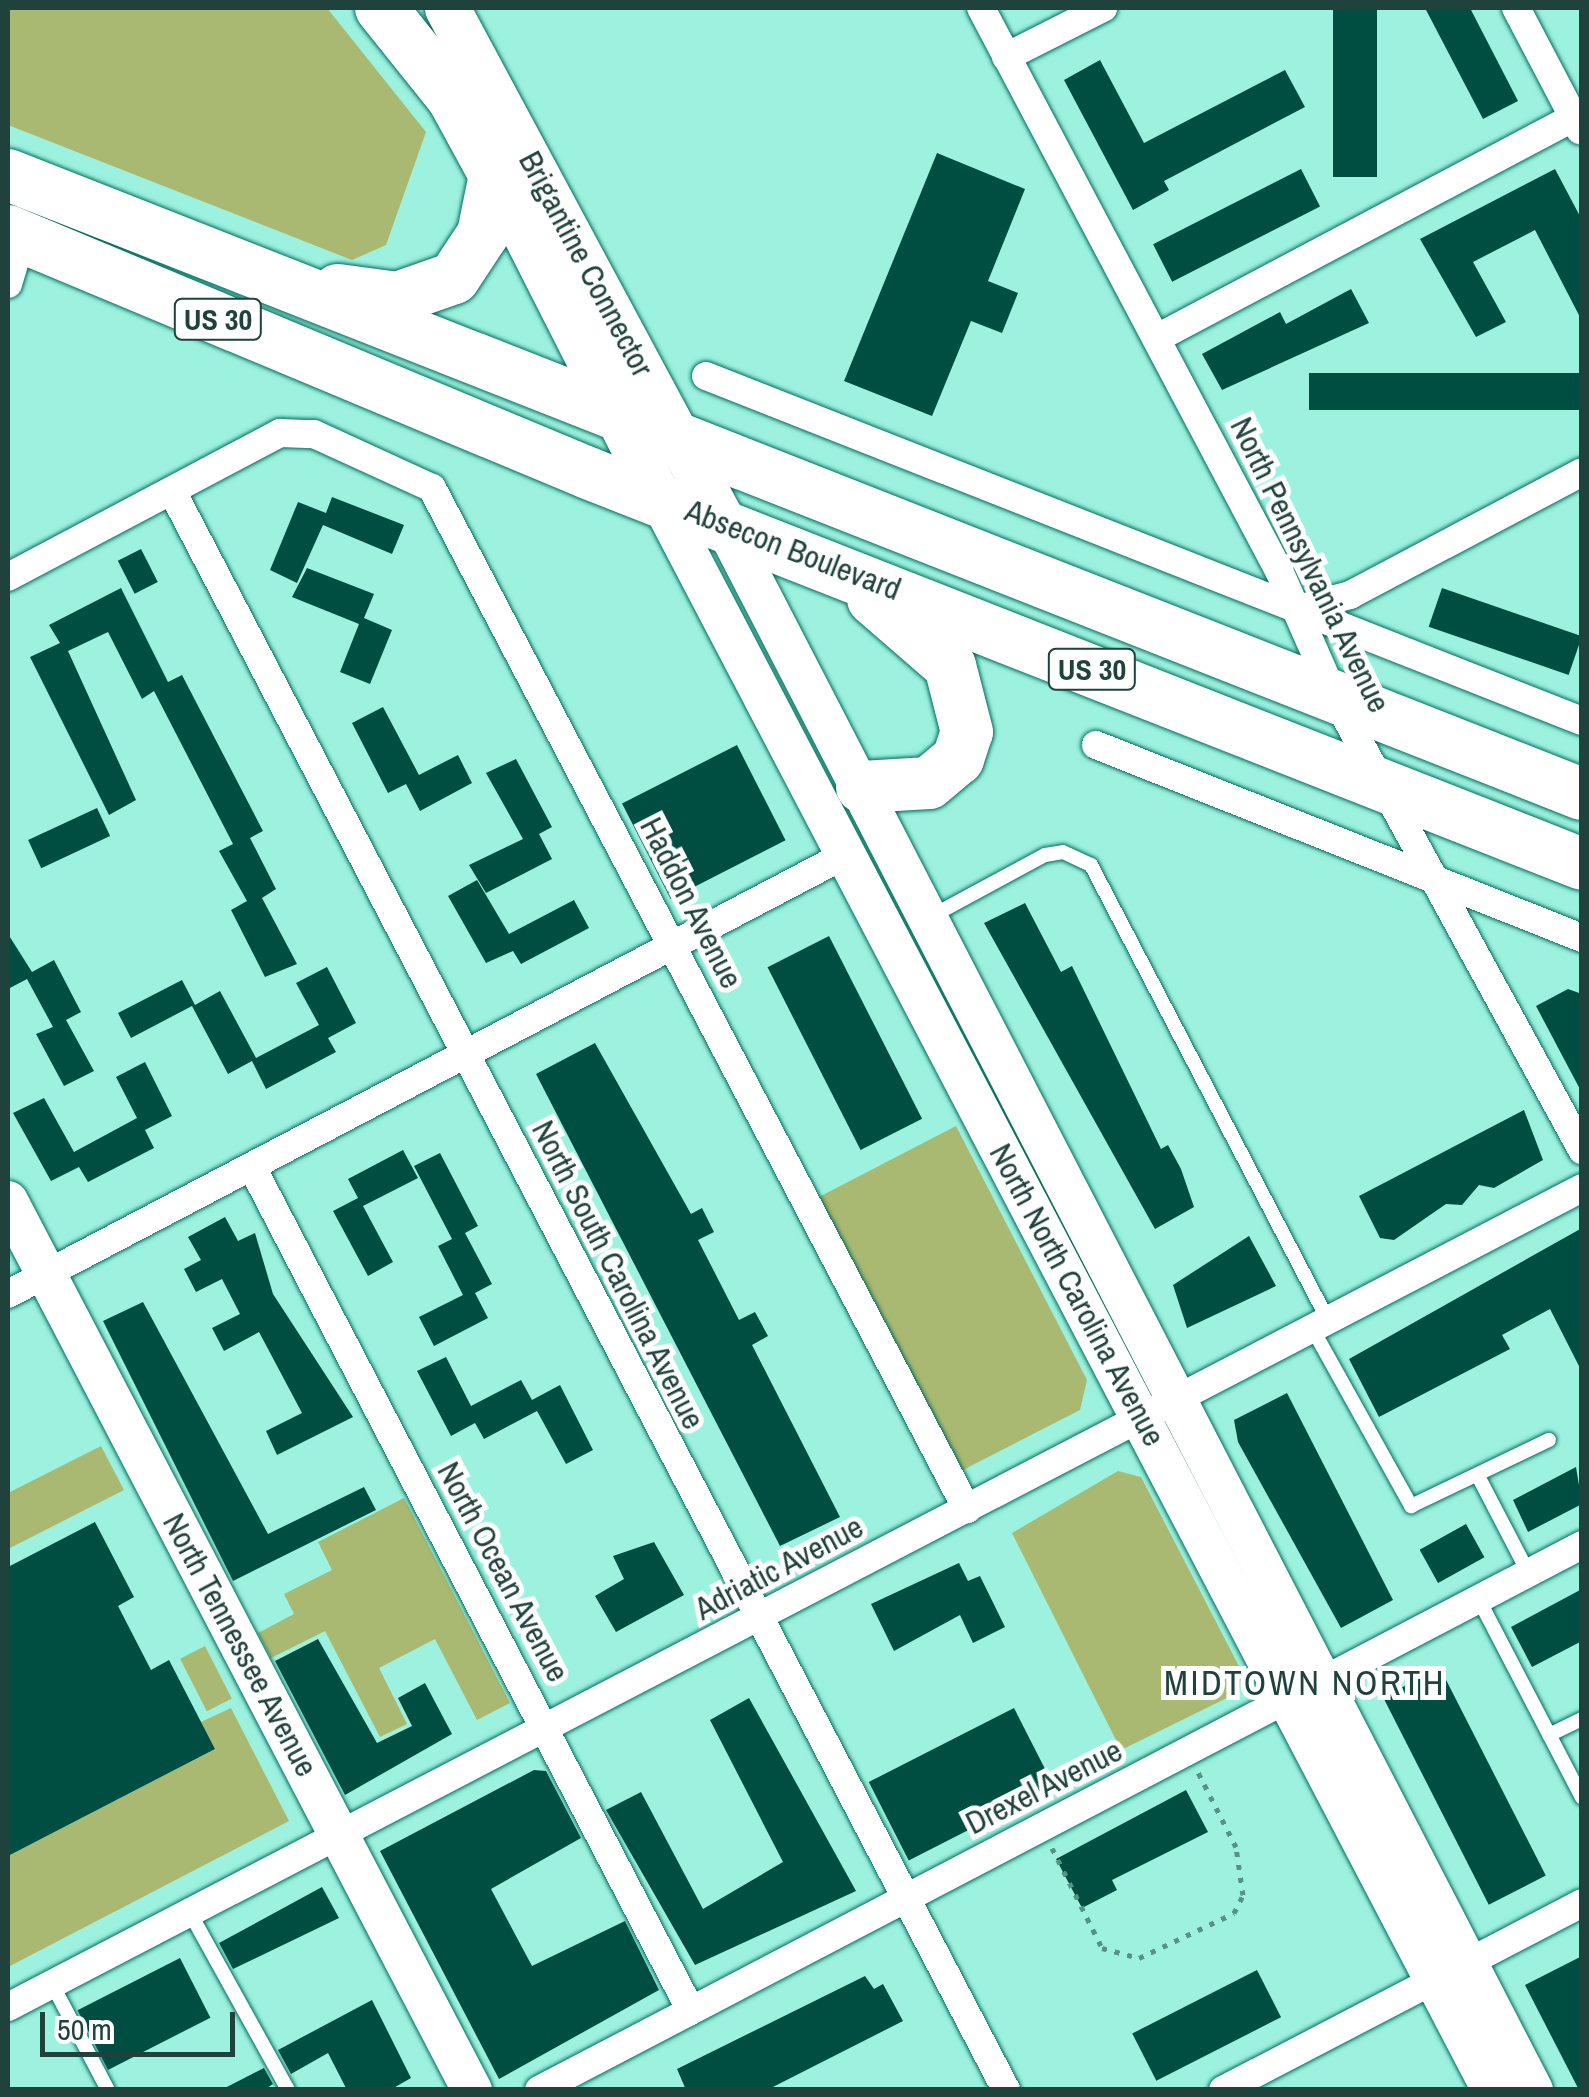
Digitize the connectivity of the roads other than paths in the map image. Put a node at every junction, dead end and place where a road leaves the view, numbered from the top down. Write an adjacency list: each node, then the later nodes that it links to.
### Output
1 (381, 8): 9 (highway, Brigantine Connector)
2 (447, 8): 15 (main road, Brigantine Connector)
3 (980, 8): 6 (street, North Pennsylvania Avenue)
4 (1103, 8): 6 (street)
5 (1516, 8): 7 (street)
6 (1006, 57): 12 (street, North Pennsylvania Avenue)
7 (1579, 121): 12 (street)
8 (8, 175): 11 (highway, Absecon Boulevard / US 30)
9 (495, 175): 11 (highway); 14 (main road, Brigantine Connector)
10 (12, 250): 18 (highway, Absecon Boulevard / US 30)
11 (244, 266): 14 (highway, Absecon Boulevard / US 30)
12 (1157, 338): 22 (street, North Pennsylvania Avenue)
13 (706, 376): 22 (street)
14 (622, 420): 15 (highway, Absecon Boulevard / US 30); 18 (main road, Brigantine Connector)
15 (680, 441): 19 (main road, Brigantine Connector); 23 (highway, Absecon Boulevard / US 30)
16 (1582, 472): 22 (street)
17 (172, 492): 21 (street); 34 (street, Haddon Avenue); 35 (street, North South Carolina Avenue)
18 (660, 500): 19 (highway, Absecon Boulevard / US 30); 29 (street, North North Carolina Avenue)
19 (723, 522): 20 (highway, Absecon Boulevard / US 30); 27 (street, North North Carolina Avenue)
20 (801, 552): 26 (highway, Absecon Boulevard / US 30); 27 (highway)
21 (8, 577)
22 (1298, 609): 23 (street, North Pennsylvania Avenue); 24 (street)
23 (1333, 694): 26 (street, North Pennsylvania Avenue); 28 (highway, Absecon Boulevard / US 30)
24 (1582, 721)
25 (1096, 745): 31 (street)
26 (1382, 786): 30 (highway, Absecon Boulevard / US 30); 31 (street, North Pennsylvania Avenue)
27 (862, 787): 32 (street, North North Carolina Avenue)
28 (1582, 794)
29 (843, 856): 34 (street); 43 (street, North North Carolina Avenue)
30 (1582, 864)
31 (1443, 884): 33 (street); 36 (street, North Pennsylvania Avenue)
32 (927, 918): 42 (lane); 43 (street, North North Carolina Avenue)
33 (1582, 938)
34 (674, 947): 35 (street); 46 (street, Haddon Avenue)
35 (465, 1056): 37 (street); 50 (street, North South Carolina Avenue)
36 (1582, 1150)
37 (252, 1167): 40 (street); 53 (street, North Ocean Avenue)
38 (1582, 1188): 42 (street, Adriatic Avenue)
39 (8, 1200): 40 (street, North Tennessee Avenue)
40 (46, 1274): 41 (street); 56 (street, North Tennessee Avenue)
41 (8, 1294)
42 (1320, 1324): 43 (street, Adriatic Avenue); 45 (lane)
43 (1159, 1410): 46 (street, Adriatic Avenue); 51 (street, North North Carolina Avenue)
44 (1549, 1440): 45 (lane)
45 (1478, 1476): 48 (lane)
46 (967, 1509): 50 (street, Adriatic Avenue)
47 (1582, 1545): 48 (street, Drexel Avenue)
48 (1528, 1572): 49 (street, Drexel Avenue)
49 (1478, 1598): 51 (street, Drexel Avenue); 54 (lane)
50 (758, 1618): 53 (street, Adriatic Avenue); 57 (street, North South Carolina Avenue)
51 (1307, 1689): 57 (street, Drexel Avenue); 60 (street, North North Carolina Avenue)
52 (1582, 1718): 54 (lane)
53 (546, 1727): 56 (street, Adriatic Avenue); 63 (street, North Ocean Avenue)
54 (1549, 1735): 55 (lane)
55 (1582, 1798)
56 (339, 1836): 59 (street, Adriatic Avenue); 67 (street, North Tennessee Avenue)
57 (907, 1898): 63 (street, Drexel Avenue); 69 (street, North South Carolina Avenue)
58 (1582, 1903): 60 (street)
59 (190, 1913): 61 (street, Adriatic Avenue); 66 (lane)
60 (1449, 1971): 64 (street); 71 (street, North North Carolina Avenue); 72 (street, North North Carolina Avenue)
61 (52, 1984): 62 (street, Adriatic Avenue); 65 (lane)
62 (8, 2007)
63 (691, 2011): 68 (street, Drexel Avenue)
64 (1268, 2079): 70 (street)
65 (108, 2090)
66 (288, 2090)
67 (472, 2090)
68 (538, 2090)
69 (1006, 2090)
70 (1223, 2090)
71 (1492, 2090)
72 (1533, 2090)

